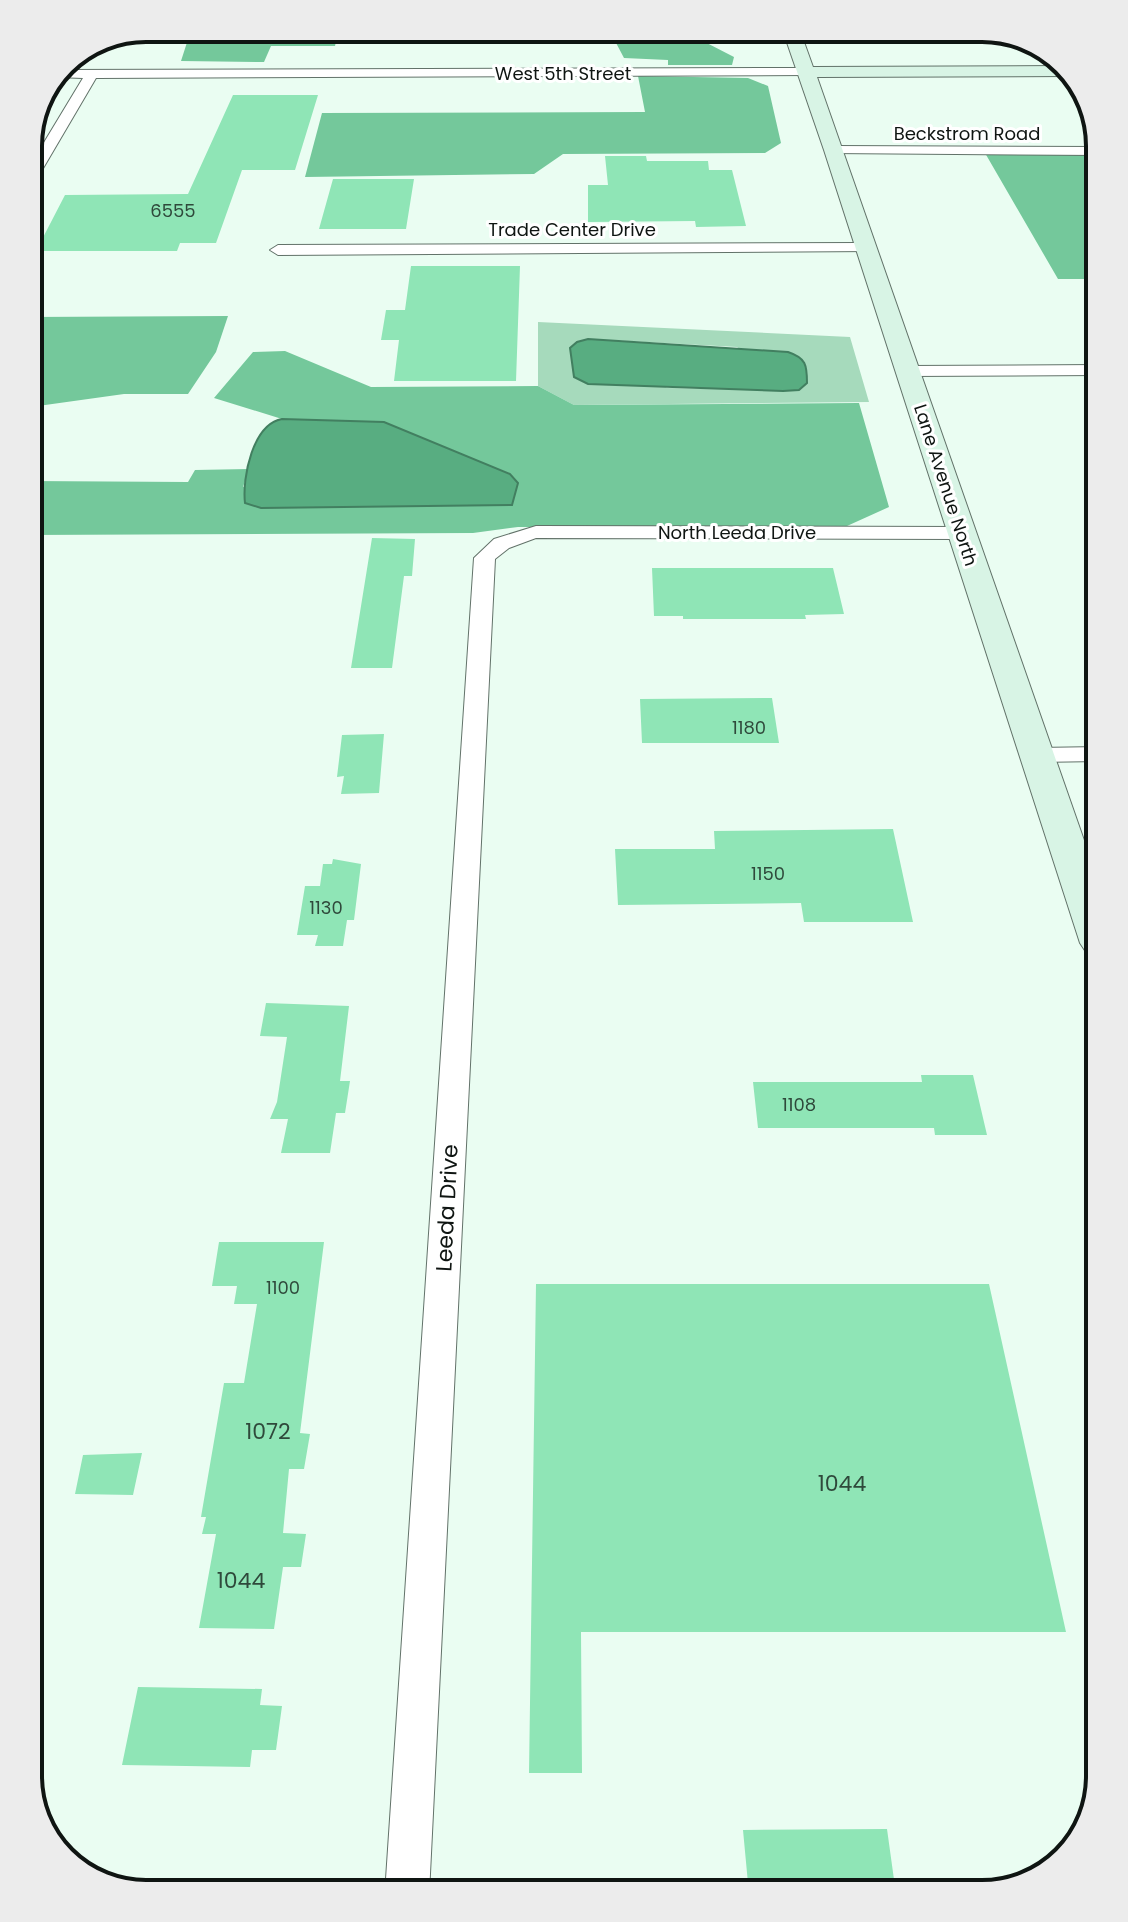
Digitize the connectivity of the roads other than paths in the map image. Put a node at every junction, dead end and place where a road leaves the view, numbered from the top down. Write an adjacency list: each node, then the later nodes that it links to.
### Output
1 (795, 42): 3 (main road, Lane Avenue North)
2 (1053, 71): 3 (main road, West 5th Street)
3 (805, 72): 5 (street, West 5th Street); 6 (main road, Lane Avenue North)
4 (72, 74): 5 (street, West 5th Street)
5 (92, 74): 8 (street)
6 (834, 150): 7 (street, Beckstrom Road); 9 (main road, Lane Avenue North)
7 (1086, 151)
8 (42, 158)
9 (866, 248): 10 (street, Trade Center Drive); 12 (main road, Lane Avenue North)
10 (278, 250)
11 (1086, 370): 12 (street)
12 (908, 371): 13 (main road, Lane Avenue North)
13 (962, 533): 14 (street, North Leeda Drive); 16 (main road, Lane Avenue North)
14 (512, 537): 18 (street, Leeda Drive)
15 (1086, 754): 16 (street)
16 (1037, 755): 17 (main road, Lane Avenue North)
17 (1086, 901)
18 (408, 1880)

